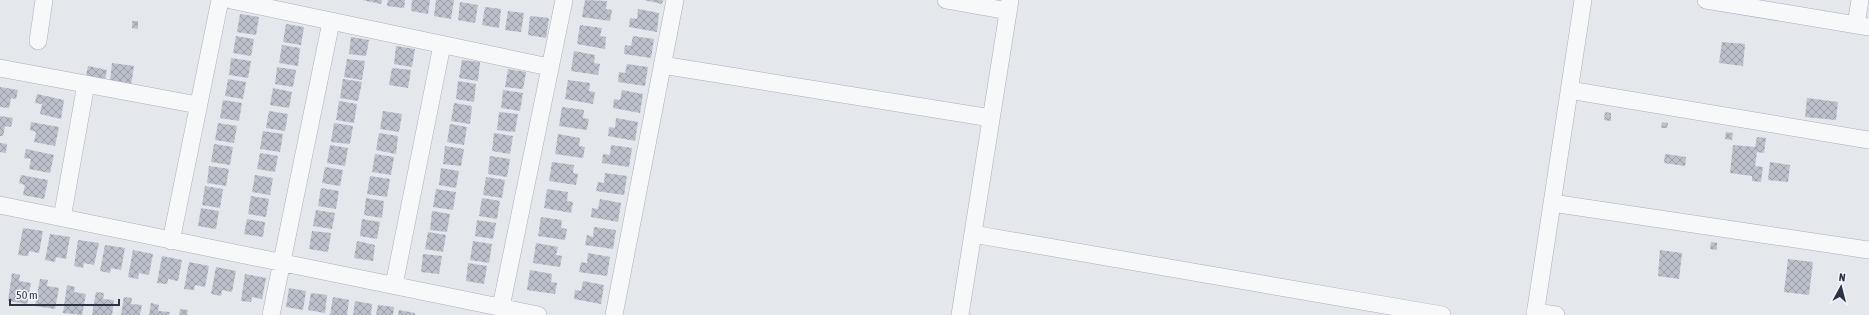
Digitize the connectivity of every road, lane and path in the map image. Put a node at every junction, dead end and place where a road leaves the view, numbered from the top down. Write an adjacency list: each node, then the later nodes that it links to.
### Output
1 (44, 0): 13 (street)
2 (220, 0): 20 (street)
3 (231, 0): 11 (street)
4 (564, 0): 16 (street)
5 (675, 0): 15 (street)
6 (946, 0): 10 (street)
7 (1584, 0): 19 (street)
8 (1706, 0): 12 (street)
9 (1860, 0): 12 (street)
10 (1009, 5): 21 (street)
11 (331, 22): 14 (street); 29 (street)
12 (1863, 26)
13 (38, 41)
14 (442, 45): 16 (street); 30 (street)
15 (662, 65): 21 (street); 35 (street)
16 (549, 67): 31 (street)
17 (0, 68): 18 (street)
18 (86, 84): 20 (street); 25 (street)
19 (1569, 90): 22 (street); 23 (street)
20 (198, 106): 27 (street)
21 (991, 118): 26 (street)
22 (1869, 140)
23 (1552, 203): 28 (street); 32 (street)
24 (0, 205): 25 (street)
25 (62, 218): 27 (street)
26 (973, 234): 36 (street); 37 (street)
27 (172, 241): 29 (street)
28 (1869, 250)
29 (282, 262): 30 (street); 33 (street)
30 (394, 285): 31 (street)
31 (501, 307): 34 (street)
32 (1535, 313): 38 (street)
33 (271, 315)
34 (538, 315)
35 (614, 315)
36 (960, 315)
37 (1442, 315)
38 (1556, 315)

